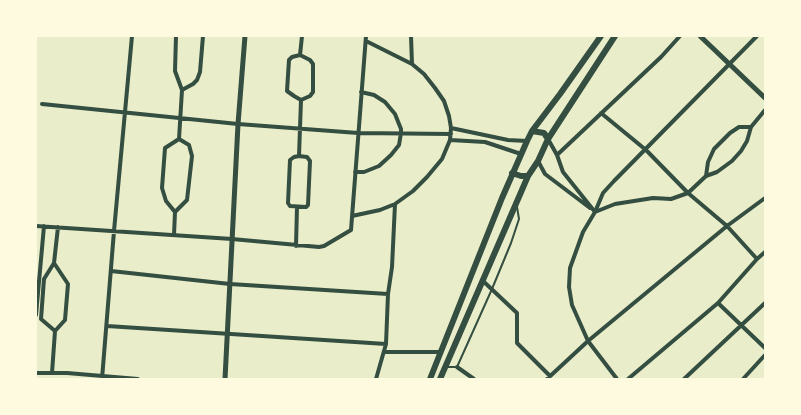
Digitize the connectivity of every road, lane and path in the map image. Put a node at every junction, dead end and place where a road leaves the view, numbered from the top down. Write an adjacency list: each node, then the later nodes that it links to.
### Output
1 (132, 36): 23 (street)
2 (176, 36): 17 (street)
3 (202, 36): 17 (street)
4 (245, 36): 26 (street)
5 (302, 36): 14 (street)
6 (366, 36): 13 (street)
7 (411, 36): 15 (street)
8 (601, 36): 30 (main road)
9 (615, 36): 35 (main road)
10 (680, 36): 24 (street)
11 (700, 36): 16 (street)
12 (757, 36): 16 (street)
13 (366, 41): 15 (street); 18 (street)
14 (300, 55): 20 (street); 20 (street)
15 (412, 64): 29 (street)
16 (729, 64): 19 (street); 38 (street)
17 (182, 90): 25 (street)
18 (361, 92): 31 (street); 32 (street)
19 (765, 98)
20 (301, 100): 28 (street)
21 (42, 104): 23 (street)
22 (765, 110): 27 (street)
23 (126, 113): 25 (street); 59 (street)
24 (601, 113): 38 (street); 40 (street)
25 (180, 118): 26 (street); 34 (street)
26 (238, 124): 28 (street); 61 (street)
27 (751, 127): 46 (street); 46 (street)
28 (300, 128): 31 (street); 41 (street)
29 (451, 128): 33 (street); 37 (street)
30 (532, 131): 35 (main road); 37 (main road)
31 (358, 133): 32 (street); 43 (street)
32 (401, 133): 33 (street); 43 (street)
33 (451, 134): 36 (street)
34 (179, 139): 52 (street); 52 (street)
35 (548, 139): 40 (street); 42 (main road)
36 (450, 140): 39 (street); 49 (street)
37 (527, 141): 39 (main road)
38 (646, 150): 47 (street); 53 (street)
39 (521, 154): 44 (main road)
40 (557, 155): 53 (street)
41 (299, 156): 51 (street); 51 (street)
42 (538, 161): 45 (main road); 53 (street)
43 (355, 172): 54 (street)
44 (512, 173): 45 (main road); 82 (main road)
45 (528, 176): 50 (main road)
46 (706, 176): 47 (street)
47 (688, 193): 53 (street); 57 (street)
48 (765, 198): 57 (street)
49 (395, 204): 54 (street); 70 (street)
50 (516, 204): 67 (main road); 69 (lane)
51 (297, 207): 62 (street)
52 (175, 212): 60 (street)
53 (595, 212): 78 (street)
54 (352, 216): 62 (street)
55 (36, 226): 56 (street)
56 (44, 226): 58 (street); 73 (street)
57 (727, 226): 64 (street); 78 (street)
58 (58, 227): 59 (street); 65 (street)
59 (114, 231): 60 (street); 66 (street)
60 (174, 235): 61 (street)
61 (232, 239): 62 (street); 68 (street)
62 (296, 246)
63 (765, 252): 64 (street)
64 (756, 259): 71 (street)
65 (54, 263): 76 (street); 76 (street)
66 (111, 271): 68 (street); 74 (street)
67 (483, 281): 69 (street); 84 (main road)
68 (230, 284): 70 (street); 77 (street)
69 (492, 289): 85 (lane); 90 (street)
70 (388, 294): 79 (street)
71 (718, 303): 75 (street); 99 (street)
72 (765, 303): 75 (street)
73 (36, 315)
74 (107, 326): 77 (street); 89 (street)
75 (742, 326): 80 (street); 100 (street)
76 (54, 331): 87 (street)
77 (227, 333): 79 (street); 93 (street)
78 (588, 341): 90 (street); 98 (street)
79 (386, 344): 81 (street)
80 (765, 348)
81 (384, 352): 82 (street); 94 (street)
82 (441, 352): 95 (main road)
83 (765, 354): 101 (street)
84 (445, 367): 85 (lane); 96 (main road)
85 (457, 367): 97 (street)
86 (36, 373): 87 (street)
87 (52, 373): 88 (street)
88 (67, 373): 89 (street); 91 (street)
89 (102, 377): 92 (street)
90 (549, 377)
91 (67, 379)
92 (138, 379)
93 (225, 379)
94 (376, 379)
95 (430, 379)
96 (440, 379)
97 (474, 379)
98 (617, 379)
99 (628, 379)
100 (684, 379)
101 (743, 379)

